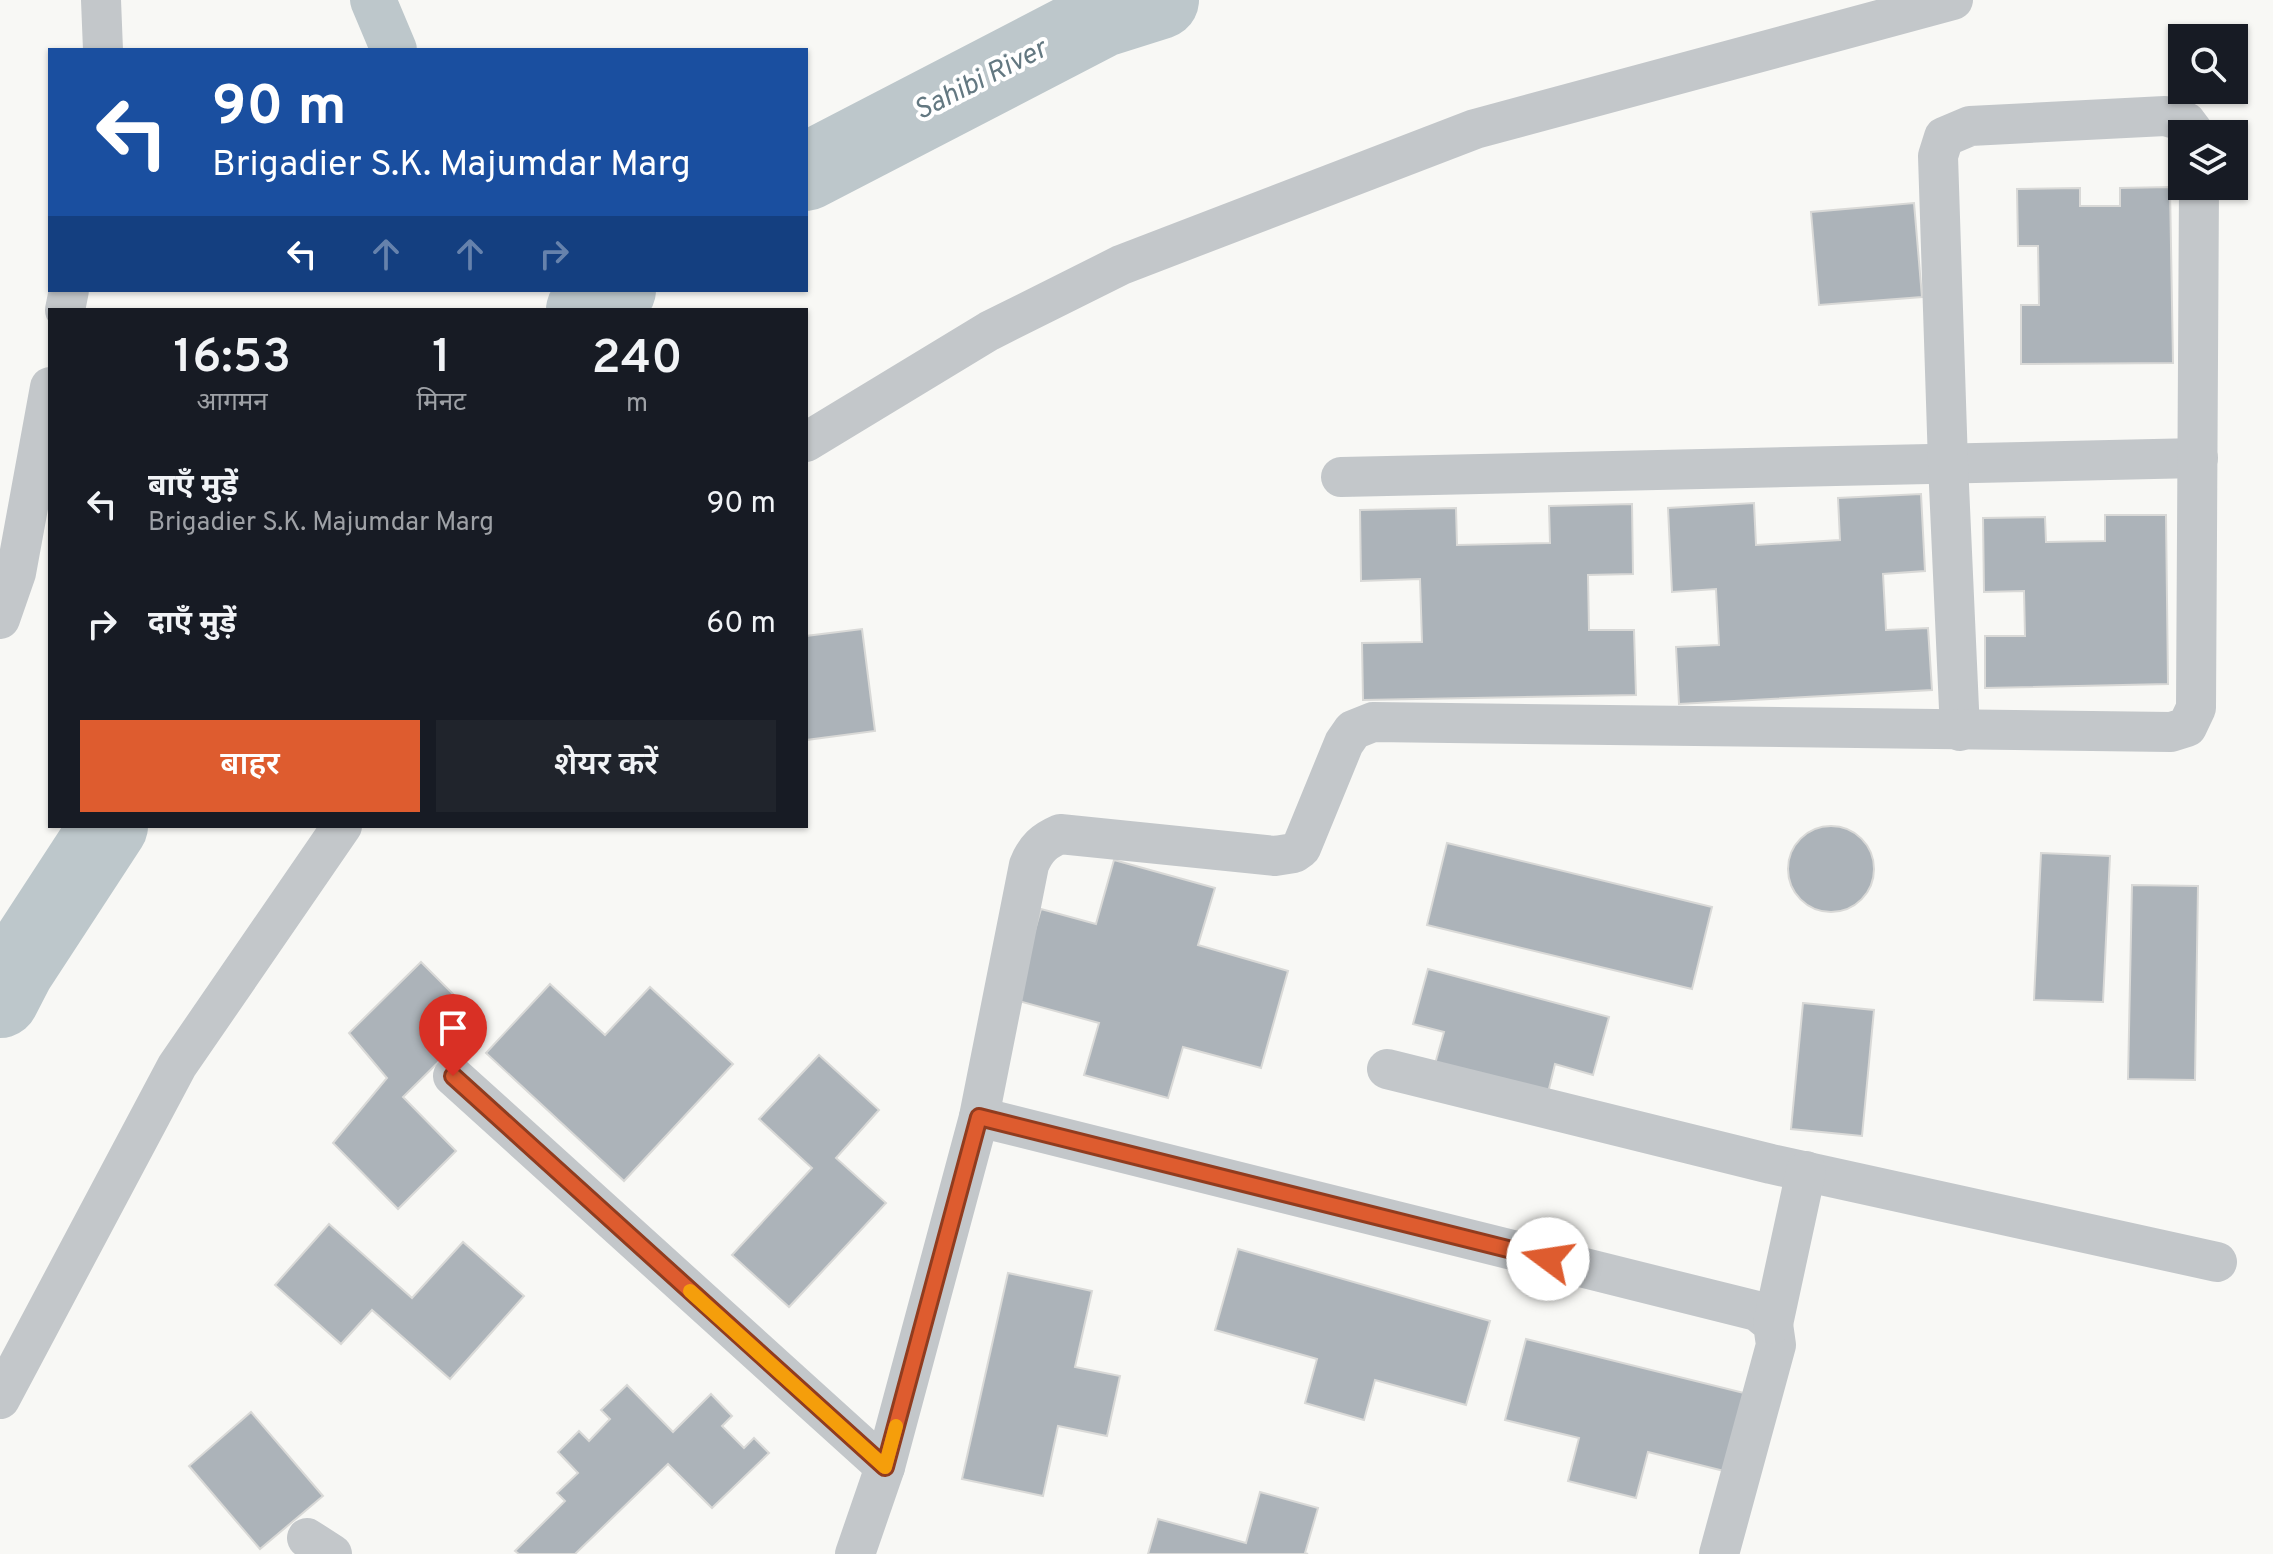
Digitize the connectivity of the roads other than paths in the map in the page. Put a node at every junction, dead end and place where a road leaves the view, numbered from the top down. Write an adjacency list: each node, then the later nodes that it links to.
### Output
1 (101, 0): 3 (street)
2 (1953, 0): 7 (street)
3 (103, 48)
4 (2179, 120): 9 (street)
5 (2199, 200): 8 (street)
6 (48, 398): 11 (street)
7 (808, 441)
8 (2198, 458): 9 (street); 12 (street)
9 (1948, 463): 10 (street); 12 (street)
10 (1341, 477)
11 (0, 619)
12 (1960, 731): 16 (street)
13 (341, 828): 20 (street)
14 (1387, 1069): 17 (street)
15 (453, 1076): 21 (street)
16 (979, 1117): 19 (street); 21 (street)
17 (1806, 1171): 18 (street); 19 (street)
18 (2217, 1262)
19 (1773, 1324): 23 (street)
20 (0, 1399)
21 (885, 1467): 22 (street)
22 (855, 1554)
23 (1719, 1554)

